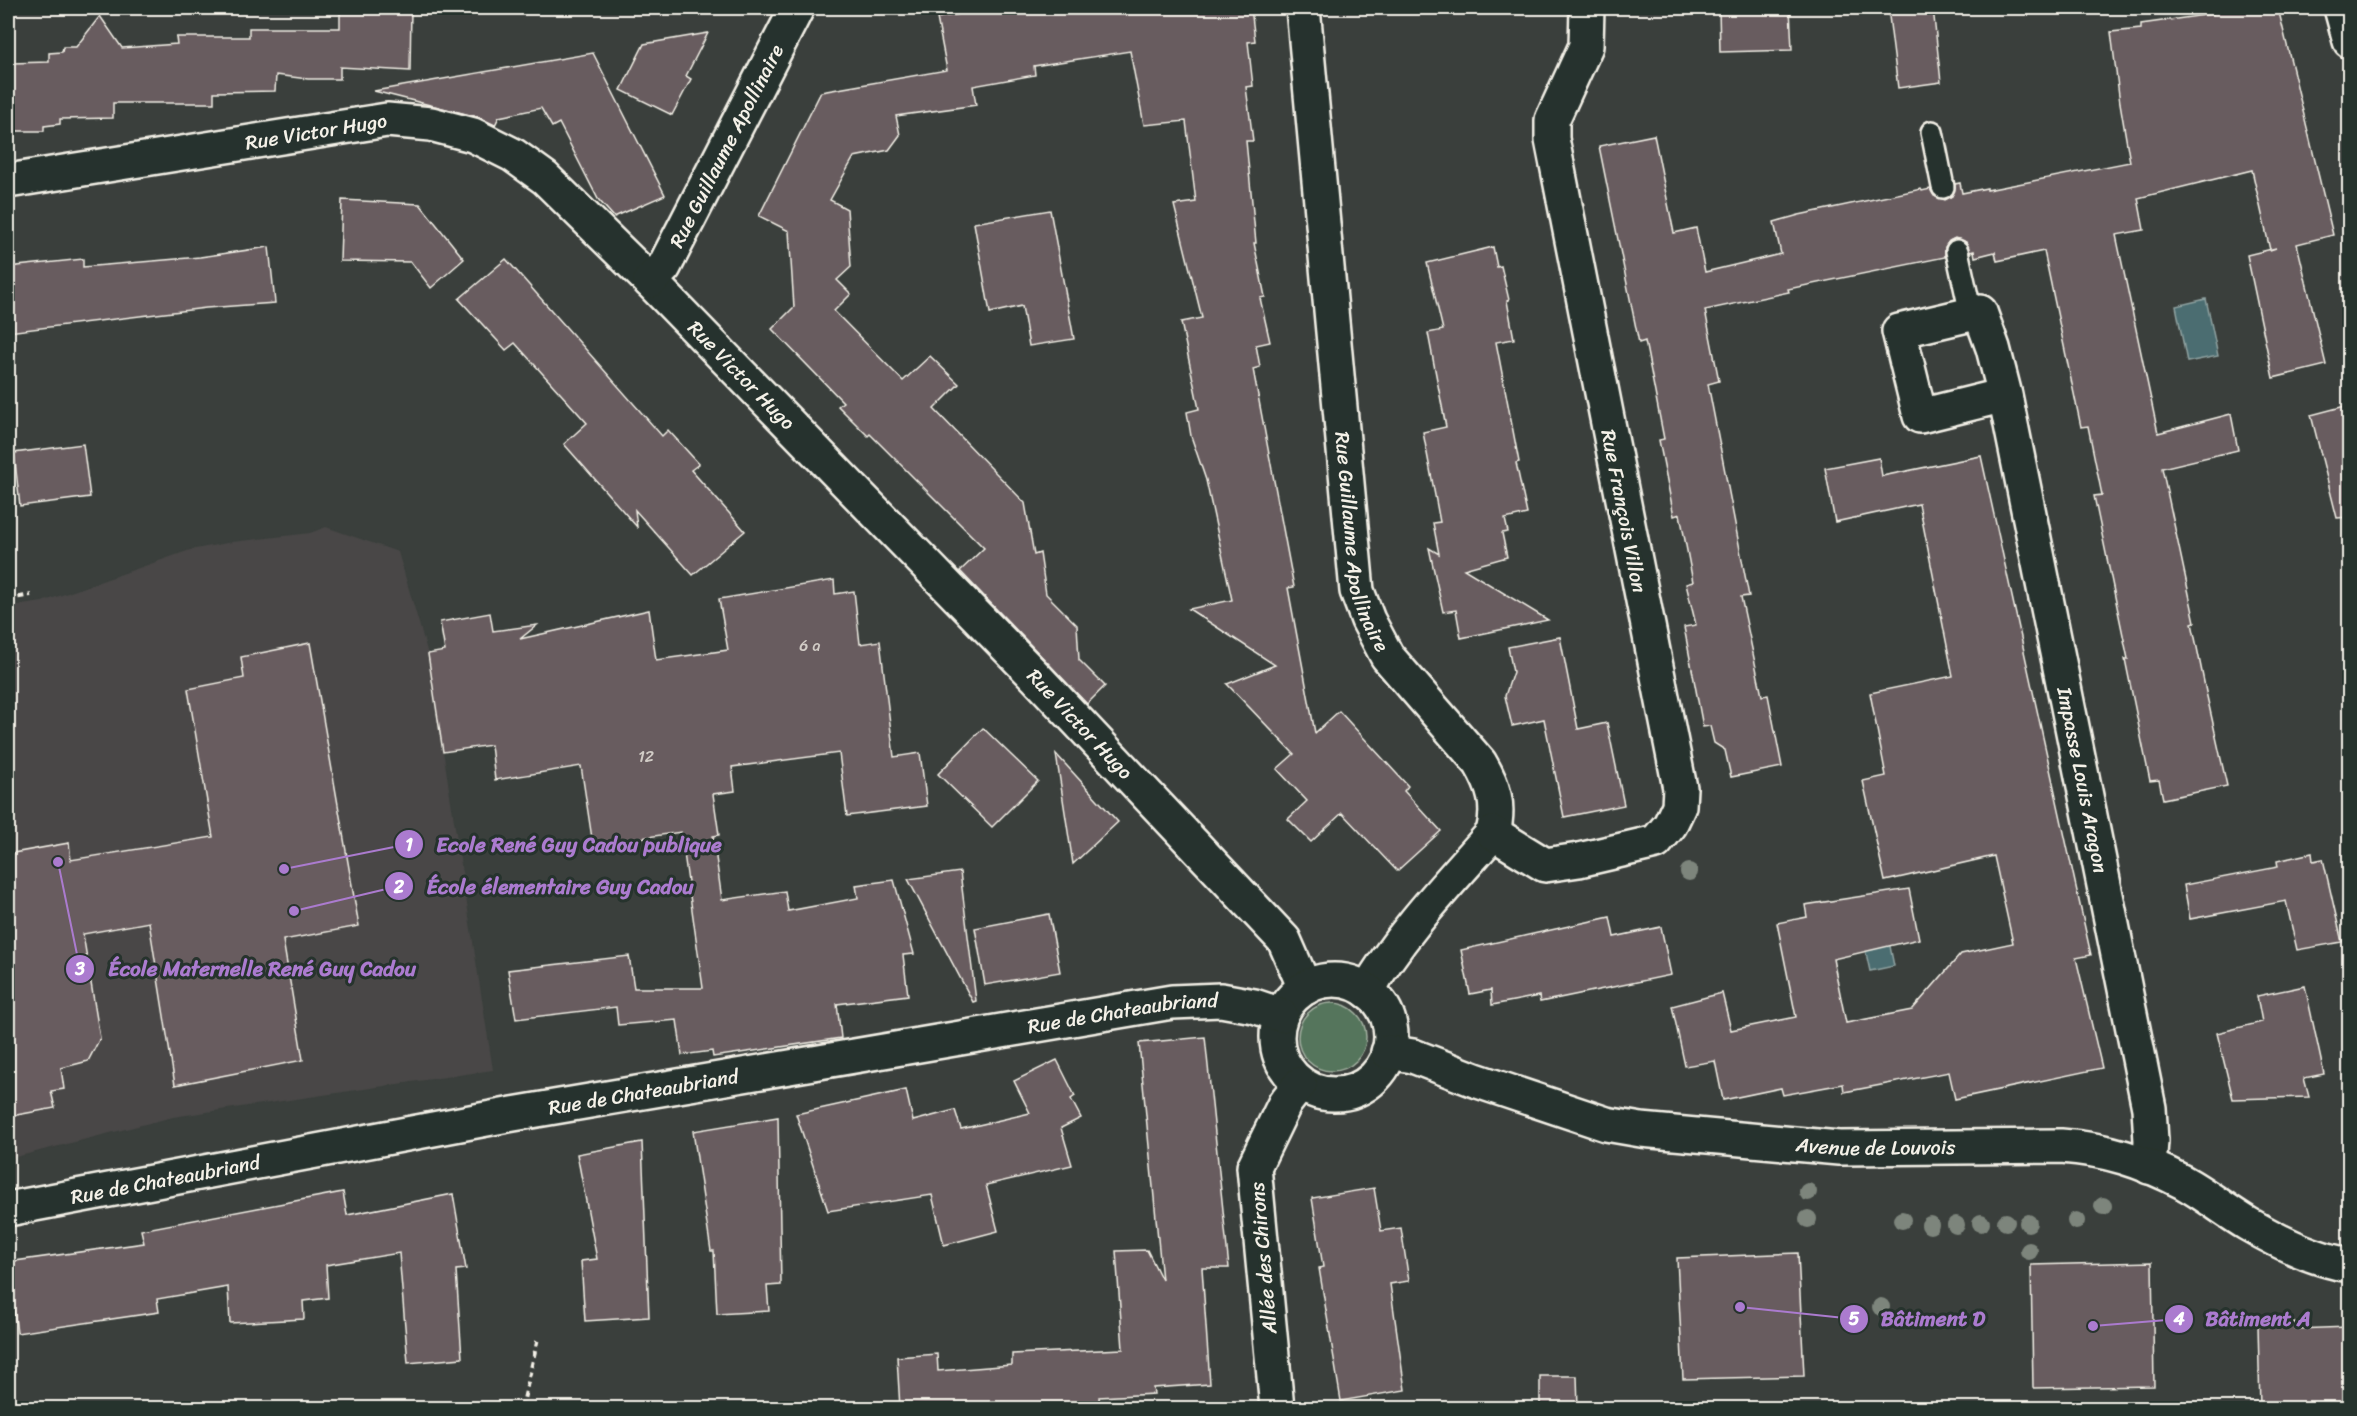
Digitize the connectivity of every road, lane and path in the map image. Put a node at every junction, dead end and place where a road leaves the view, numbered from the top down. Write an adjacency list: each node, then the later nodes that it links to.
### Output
1 (797, 8): 10 (street, Rue Guillaume Apollinaire)
2 (1303, 8): 15 (street, Rue Guillaume Apollinaire)
3 (1587, 8): 15 (street, Rue François Villon)
4 (2341, 8): 5 (street)
5 (2349, 41)
6 (1932, 132): 8 (lane)
7 (8, 181): 10 (street, Rue Victor Hugo)
8 (1943, 187)
9 (1957, 251): 11 (lane)
10 (650, 281): 16 (street, Rue Victor Hugo)
11 (1971, 314): 12 (street, Impasse Louis Aragon); 12 (street)
12 (2004, 395): 21 (street, Impasse Louis Aragon)
13 (31, 595): 14 (path)
14 (8, 600)
15 (1493, 833): 17 (street)
16 (1305, 988): 17 (street); 18 (street)
17 (1367, 991): 19 (street)
18 (1281, 1015): 20 (street); 22 (street, Rue de Chateaubriand)
19 (1388, 1052): 20 (street); 21 (street, Avenue de Louvois)
20 (1300, 1084): 26 (street, Allée des Chirons)
21 (2149, 1167): 23 (street, Avenue de Louvois)
22 (8, 1209)
23 (2349, 1265)
24 (538, 1338): 25 (path)
25 (522, 1408)
26 (1277, 1408)

